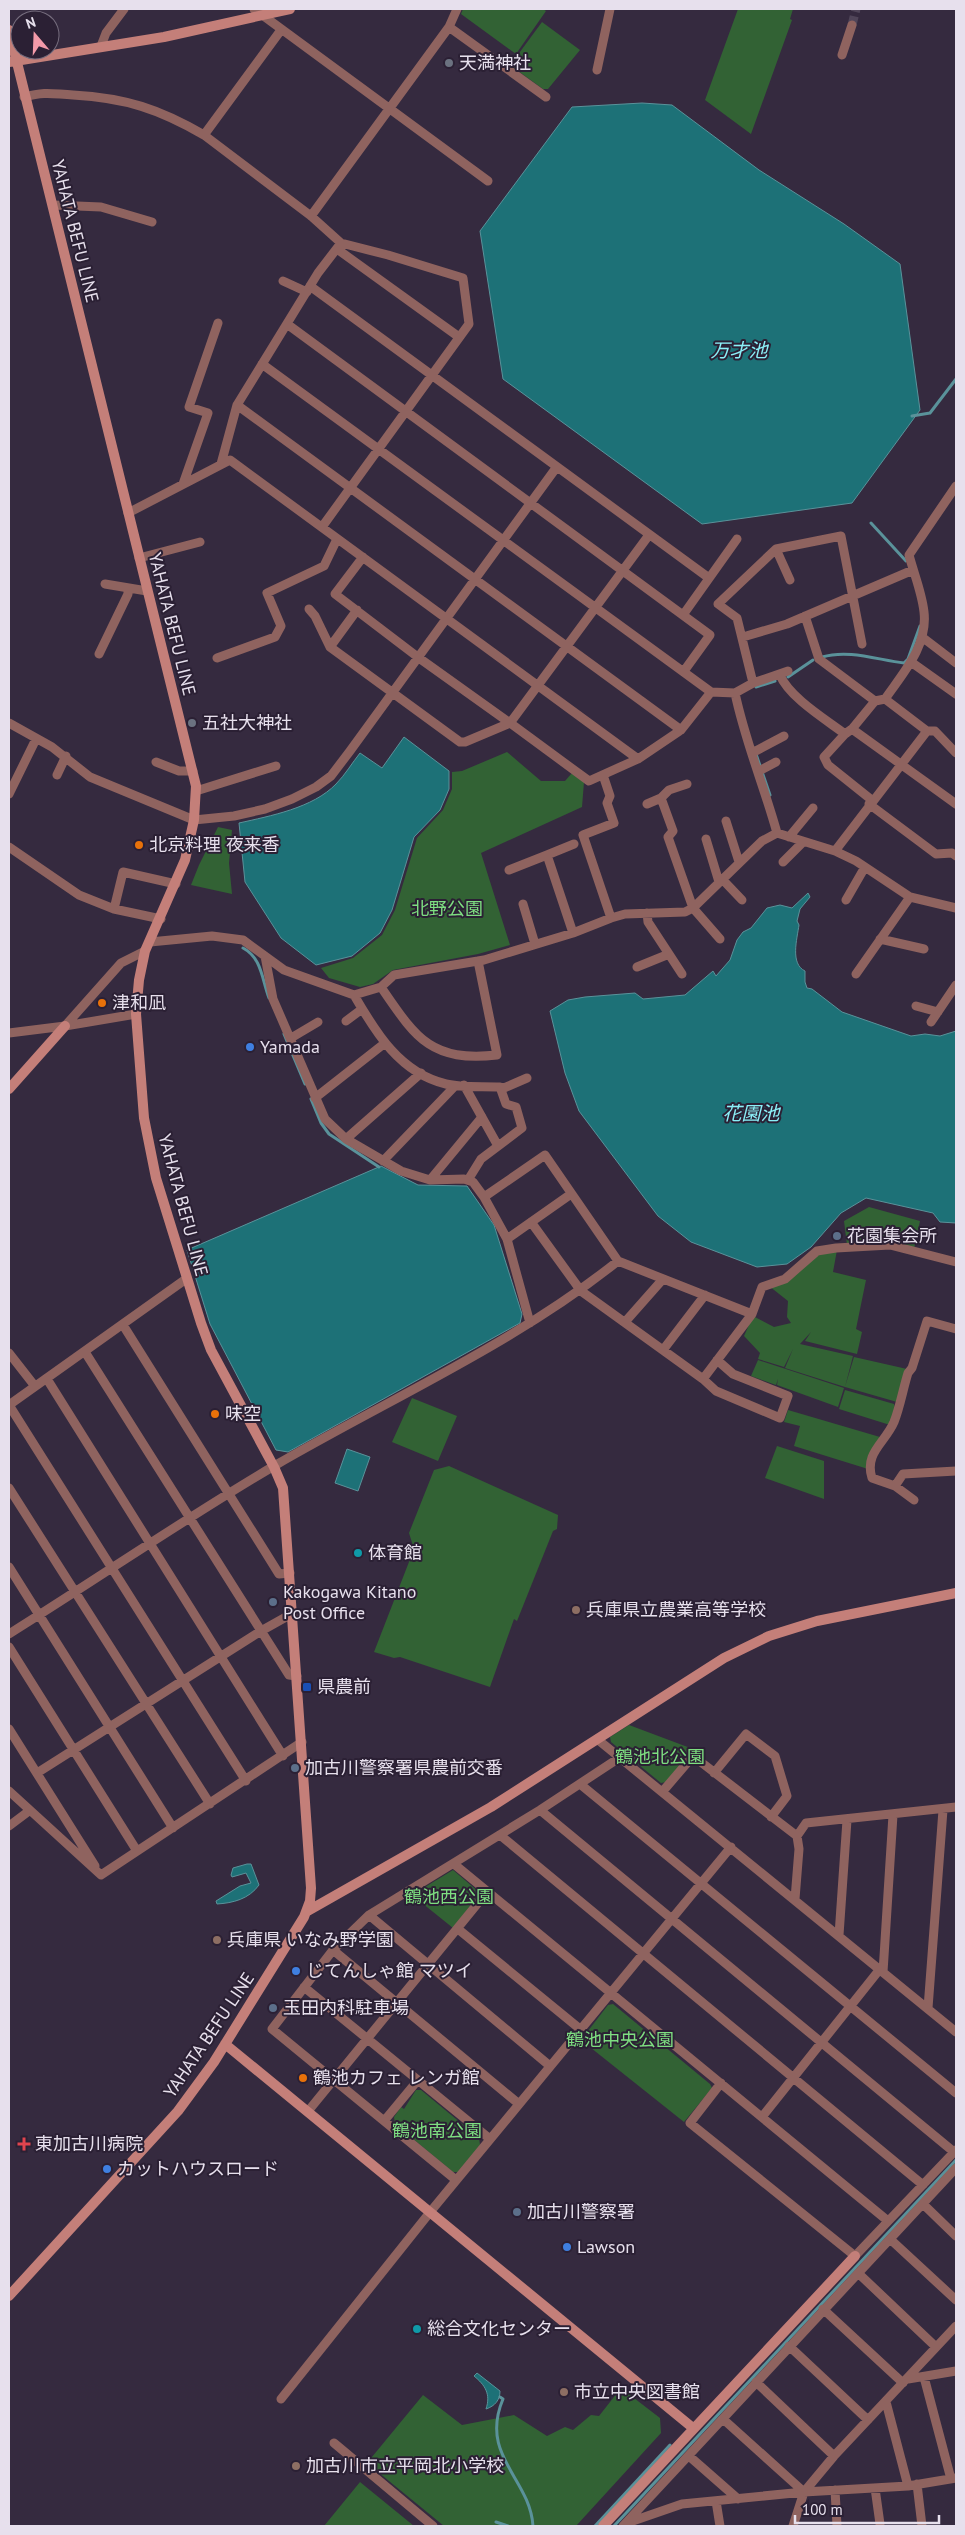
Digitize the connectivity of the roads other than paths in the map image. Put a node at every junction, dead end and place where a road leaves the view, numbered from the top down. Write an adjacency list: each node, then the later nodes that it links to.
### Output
1 (124, 9): 11 (street)
2 (254, 9): 6 (street)
3 (290, 9): 6 (main road)
4 (457, 9): 8 (street)
5 (610, 9): 14 (street)
6 (263, 15): 10 (street); 11 (main road)
7 (852, 24): 12 (street)
8 (449, 27): 16 (street); 17 (street)
9 (9, 30): 13 (main road, YAHATA BEFU LINE)
10 (281, 30): 17 (street); 18 (street)
11 (101, 46): 13 (main road)
12 (842, 55)
13 (12, 61): 15 (main road, YAHATA BEFU LINE)
14 (597, 70)
15 (24, 97): 18 (street); 20 (main road, YAHATA BEFU LINE)
16 (546, 97)
17 (390, 108): 19 (street); 21 (street)
18 (204, 135): 21 (street)
19 (488, 181)
20 (53, 205): 22 (street); 42 (main road, YAHATA BEFU LINE)
21 (310, 216): 23 (street)
22 (152, 222)
23 (339, 246): 25 (street); 28 (street); 28 (street)
24 (283, 281): 25 (street)
25 (308, 289): 27 (street); 30 (street)
26 (218, 323): 34 (street)
27 (287, 324): 29 (street); 33 (street)
28 (460, 337): 30 (street)
29 (262, 364): 32 (street); 35 (street)
30 (432, 374): 33 (street); 37 (street)
31 (213, 404): 34 (street)
32 (237, 406): 36 (street); 40 (street)
33 (406, 412): 35 (street); 41 (street)
34 (208, 413): 38 (street)
35 (380, 449): 40 (street); 47 (street)
36 (221, 464): 38 (street); 43 (street)
37 (556, 468): 41 (street); 44 (street)
38 (183, 484): 42 (street)
39 (956, 486): 52 (street)
40 (352, 487): 43 (street); 55 (street)
41 (530, 504): 47 (street); 53 (street)
42 (128, 513): 51 (main road, YAHATA BEFU LINE)
43 (322, 527): 45 (street)
44 (649, 535): 53 (street); 54 (street)
45 (338, 539): 50 (street); 73 (street)
46 (737, 539): 54 (street)
47 (504, 540): 55 (street); 61 (street)
48 (200, 542): 51 (street)
49 (776, 549): 56 (street); 60 (street); 67 (street)
50 (363, 557): 63 (street); 66 (street)
51 (139, 558): 59 (main road, YAHATA BEFU LINE)
52 (913, 570): 60 (street); 68 (street)
53 (623, 571): 61 (street); 64 (street)
54 (709, 578): 64 (street)
55 (476, 580): 66 (street); 71 (street)
56 (790, 580)
57 (105, 584): 58 (street)
58 (128, 588): 59 (street); 72 (street)
59 (147, 591): 101 (main road, YAHATA BEFU LINE)
60 (853, 596): 65 (street); 69 (street)
61 (596, 607): 71 (street); 77 (street)
62 (309, 609): 70 (street)
63 (357, 610): 70 (street); 74 (street)
64 (682, 614): 77 (street)
65 (805, 616): 67 (street); 85 (street)
66 (448, 618): 74 (street); 79 (street)
67 (743, 637): 78 (street)
68 (922, 637): 75 (street); 76 (street)
69 (862, 644)
70 (330, 647): 81 (street)
71 (566, 648): 79 (street); 88 (street)
72 (99, 654)
73 (217, 658)
74 (418, 658): 81 (street); 86 (street)
75 (911, 662): 83 (street); 84 (street)
76 (956, 663)
77 (684, 672): 80 (street)
78 (753, 683): 82 (street); 90 (street)
79 (539, 686): 86 (street); 96 (street)
80 (711, 692): 82 (street); 88 (street)
81 (393, 693): 86 (street); 113 (street)
82 (734, 693): 93 (street)
83 (956, 694)
84 (885, 699): 85 (street); 89 (street)
85 (875, 701): 90 (street)
86 (510, 723): 104 (street)
87 (9, 724): 92 (street)
88 (681, 730): 96 (street)
89 (927, 731): 94 (street); 99 (street)
90 (848, 732): 99 (street); 109 (street)
91 (784, 736): 93 (street)
92 (36, 739): 95 (street); 107 (street)
93 (752, 753): 102 (street)
94 (956, 753)
95 (66, 756): 103 (street); 113 (street)
96 (638, 759): 104 (street)
97 (156, 762): 101 (street)
98 (776, 762): 102 (street)
99 (901, 765): 109 (street); 111 (street)
100 (276, 766): 106 (street)
101 (192, 771): 106 (main road, YAHATA BEFU LINE)
102 (759, 771): 115 (street)
103 (57, 775)
104 (603, 775): 140 (street)
105 (687, 784): 108 (street)
106 (196, 791): 113 (main road, YAHATA BEFU LINE)
107 (9, 794)
108 (661, 798): 110 (street); 116 (street)
109 (871, 803): 123 (street); 125 (street)
110 (647, 804)
111 (956, 804)
112 (813, 808): 117 (street)
113 (194, 820): 131 (main road, YAHATA BEFU LINE)
114 (726, 821): 126 (street)
115 (777, 833): 117 (street); 126 (street)
116 (668, 837): 120 (street); 136 (street)
117 (789, 837): 121 (street)
118 (563, 838): 124 (street)
119 (706, 839): 130 (street)
120 (658, 841)
121 (804, 842): 123 (street); 127 (street)
122 (9, 847): 138 (street)
123 (835, 851): 128 (street)
124 (547, 855): 129 (street); 142 (street)
125 (956, 856)
126 (739, 862): 130 (street)
127 (783, 862)
128 (865, 867): 132 (street); 134 (street)
129 (509, 870)
130 (721, 880): 133 (street); 136 (street)
131 (176, 884): 138 (street); 141 (main road, YAHATA BEFU LINE)
132 (910, 897): 137 (street); 144 (street)
133 (742, 900)
134 (846, 900)
135 (523, 904): 145 (street)
136 (693, 908): 139 (street); 143 (street)
137 (956, 908)
138 (114, 909): 141 (street)
139 (647, 914): 140 (street); 148 (street)
140 (611, 918): 142 (street)
141 (161, 919): 146 (main road, YAHATA BEFU LINE)
142 (573, 933): 145 (street)
143 (720, 939)
144 (880, 939): 147 (street); 153 (street)
145 (536, 944): 150 (street)
146 (147, 947): 149 (street); 160 (main road, YAHATA BEFU LINE); 164 (street)
147 (924, 949)
148 (669, 954): 151 (street); 152 (street)
149 (265, 956): 156 (street); 166 (street)
150 (478, 961): 155 (street); 155 (street)
151 (637, 967)
152 (682, 974)
153 (856, 974)
154 (956, 984): 159 (street)
155 (381, 987): 156 (street)
156 (354, 995): 158 (street)
157 (916, 1006): 159 (street)
158 (362, 1009): 161 (street); 167 (street)
159 (938, 1012): 163 (street)
160 (136, 1014): 164 (street); 186 (main road, YAHATA BEFU LINE)
161 (346, 1020)
162 (318, 1022): 166 (street)
163 (931, 1022)
164 (65, 1026): 165 (street); 172 (main road)
165 (9, 1033)
166 (291, 1038): 173 (street)
167 (385, 1043): 168 (street); 173 (street)
168 (422, 1074): 170 (street); 175 (street)
169 (527, 1078): 171 (street)
170 (460, 1085): 171 (street); 174 (street); 177 (street)
171 (500, 1087): 176 (street)
172 (9, 1089)
173 (315, 1098): 175 (street)
174 (482, 1117): 176 (street); 178 (street)
175 (346, 1139): 177 (street)
176 (498, 1146): 179 (street)
177 (383, 1161): 178 (street)
178 (430, 1180): 179 (street)
179 (468, 1180): 181 (street)
180 (572, 1194): 181 (street); 182 (street); 184 (street)
181 (484, 1197): 183 (street)
182 (531, 1222): 183 (street); 188 (street)
183 (507, 1239): 192 (street)
184 (618, 1261): 187 (street); 188 (street)
185 (956, 1262): 190 (street)
186 (186, 1279): 193 (street); 203 (main road, YAHATA BEFU LINE)
187 (663, 1279): 189 (street); 191 (street)
188 (581, 1291): 191 (street); 192 (street)
189 (705, 1296): 190 (street); 195 (street)
190 (752, 1314): 198 (street)
191 (625, 1322): 195 (street)
192 (530, 1323): 203 (street)
193 (122, 1325): 196 (street); 207 (street)
194 (956, 1329): 205 (street)
195 (663, 1350): 200 (street)
196 (85, 1352): 199 (street); 209 (street)
197 (9, 1353): 201 (street)
198 (717, 1360): 200 (street); 200 (street)
199 (47, 1379): 201 (street); 210 (street)
200 (703, 1379)
201 (34, 1385): 202 (street)
202 (9, 1405): 212 (street)
203 (274, 1467): 207 (street); 213 (main road, YAHATA BEFU LINE)
204 (956, 1471): 205 (street)
205 (895, 1486): 208 (street)
206 (9, 1488): 214 (street)
207 (229, 1495): 209 (street); 213 (street)
208 (914, 1500)
209 (190, 1520): 210 (street); 218 (street)
210 (151, 1544): 212 (street); 221 (street)
211 (9, 1566): 216 (street)
212 (113, 1568): 214 (street); 223 (street)
213 (290, 1573): 217 (main road, YAHATA BEFU LINE)
214 (75, 1592): 216 (street); 224 (street)
215 (956, 1593): 227 (main road)
216 (39, 1615): 219 (street); 225 (street)
217 (294, 1616): 218 (street); 222 (main road, YAHATA BEFU LINE)
218 (261, 1632): 221 (street); 222 (street)
219 (9, 1634)
220 (9, 1647): 229 (street)
221 (222, 1657): 223 (street); 230 (street)
222 (298, 1676): 228 (main road, YAHATA BEFU LINE)
223 (183, 1681): 224 (street); 234 (street)
224 (146, 1705): 225 (street); 238 (street)
225 (109, 1727): 229 (street); 247 (street)
226 (9, 1729): 232 (street)
227 (597, 1738): 231 (street); 257 (main road)
228 (302, 1742): 230 (street); 257 (main road, YAHATA BEFU LINE)
229 (73, 1750): 232 (street); 251 (street)
230 (283, 1756): 234 (street)
231 (620, 1758): 235 (street); 237 (street)
232 (36, 1773): 253 (street)
233 (714, 1773): 237 (street); 244 (street); 244 (street)
234 (246, 1780): 238 (street)
235 (580, 1784): 240 (street); 254 (street)
236 (9, 1791): 242 (street)
237 (663, 1791): 250 (street)
238 (210, 1804): 247 (street)
239 (956, 1807): 241 (street)
240 (540, 1810): 248 (street); 259 (street)
241 (943, 1810): 243 (street); 270 (street)
242 (29, 1811): 246 (street); 253 (street)
243 (893, 1815): 245 (street); 265 (street)
244 (771, 1817): 249 (street)
245 (847, 1820): 249 (street); 261 (street)
246 (9, 1826)
247 (173, 1828): 251 (street)
248 (500, 1835): 252 (street); 263 (street)
249 (797, 1836): 256 (street)
250 (731, 1847): 254 (street); 256 (street)
251 (137, 1851): 253 (street)
252 (454, 1864): 255 (street); 258 (street)
253 (101, 1875)
254 (701, 1883): 259 (street); 269 (street)
255 (487, 1892): 260 (street); 267 (street)
256 (795, 1899): 261 (street)
257 (306, 1912): 275 (main road, YAHATA BEFU LINE)
258 (369, 1915): 262 (street); 264 (street)
259 (670, 1919): 263 (street); 274 (street)
260 (458, 1929): 264 (street); 271 (street)
261 (839, 1935): 265 (street)
262 (332, 1950): 266 (street); 268 (street)
263 (642, 1954): 267 (street); 277 (street)
264 (428, 1966): 268 (street); 276 (street)
265 (882, 1970): 269 (street); 270 (street)
266 (304, 1988): 273 (street); 278 (street)
267 (610, 1993): 271 (street); 280 (street)
268 (398, 2002): 273 (street); 282 (street)
269 (850, 2006): 274 (street); 281 (street)
270 (928, 2008): 272 (street)
271 (580, 2029): 276 (street)
272 (956, 2032)
273 (368, 2039): 278 (street); 279 (street)
274 (820, 2043): 277 (street); 287 (street)
275 (226, 2044): 283 (main road); 298 (main road, YAHATA BEFU LINE)
276 (550, 2066): 282 (street)
277 (792, 2079): 284 (street); 290 (street)
278 (334, 2080): 283 (street); 285 (street)
279 (418, 2080): 285 (street); 286 (street)
280 (721, 2083): 284 (street); 296 (street)
281 (956, 2094)
282 (519, 2104): 286 (street)
283 (309, 2110): 292 (main road)
284 (762, 2116): 293 (street)
285 (384, 2122): 289 (street)
286 (490, 2139): 289 (street)
287 (955, 2151): 290 (street)
288 (956, 2170): 291 (street)
289 (456, 2180): 292 (street)
290 (923, 2185): 293 (street)
291 (923, 2204): 294 (street); 295 (street)
292 (430, 2211): 308 (street); 312 (main road)
293 (888, 2221): 296 (street)
294 (956, 2236)
295 (890, 2238): 297 (street); 299 (street)
296 (855, 2256): 312 (main road)
297 (858, 2273): 300 (street); 303 (street)
298 (9, 2296)
299 (956, 2300)
300 (823, 2309): 302 (street); 306 (street)
301 (956, 2326): 303 (street)
302 (789, 2346): 307 (street); 311 (street)
303 (936, 2347): 306 (street)
304 (956, 2371): 305 (street)
305 (924, 2377): 306 (street); 316 (street)
306 (905, 2381): 309 (street)
307 (756, 2382): 310 (street); 315 (street)
308 (281, 2399)
309 (886, 2402): 311 (street); 317 (street)
310 (722, 2419): 314 (street); 320 (street)
311 (868, 2420): 315 (street)
312 (693, 2428): 323 (main road)
313 (334, 2444): 325 (street)
314 (689, 2456): 321 (street); 323 (street)
315 (834, 2456): 320 (street)
316 (954, 2479): 317 (street)
317 (912, 2485): 318 (street); 329 (street)
318 (875, 2488): 319 (street); 324 (street)
319 (835, 2490): 320 (street); 328 (street)
320 (804, 2492): 321 (street); 327 (street)
321 (738, 2499): 322 (street)
322 (716, 2501): 323 (street); 326 (street)
323 (616, 2524)
324 (880, 2524)
325 (433, 2526)
326 (720, 2526)
327 (793, 2526)
328 (838, 2526)
329 (922, 2526)

